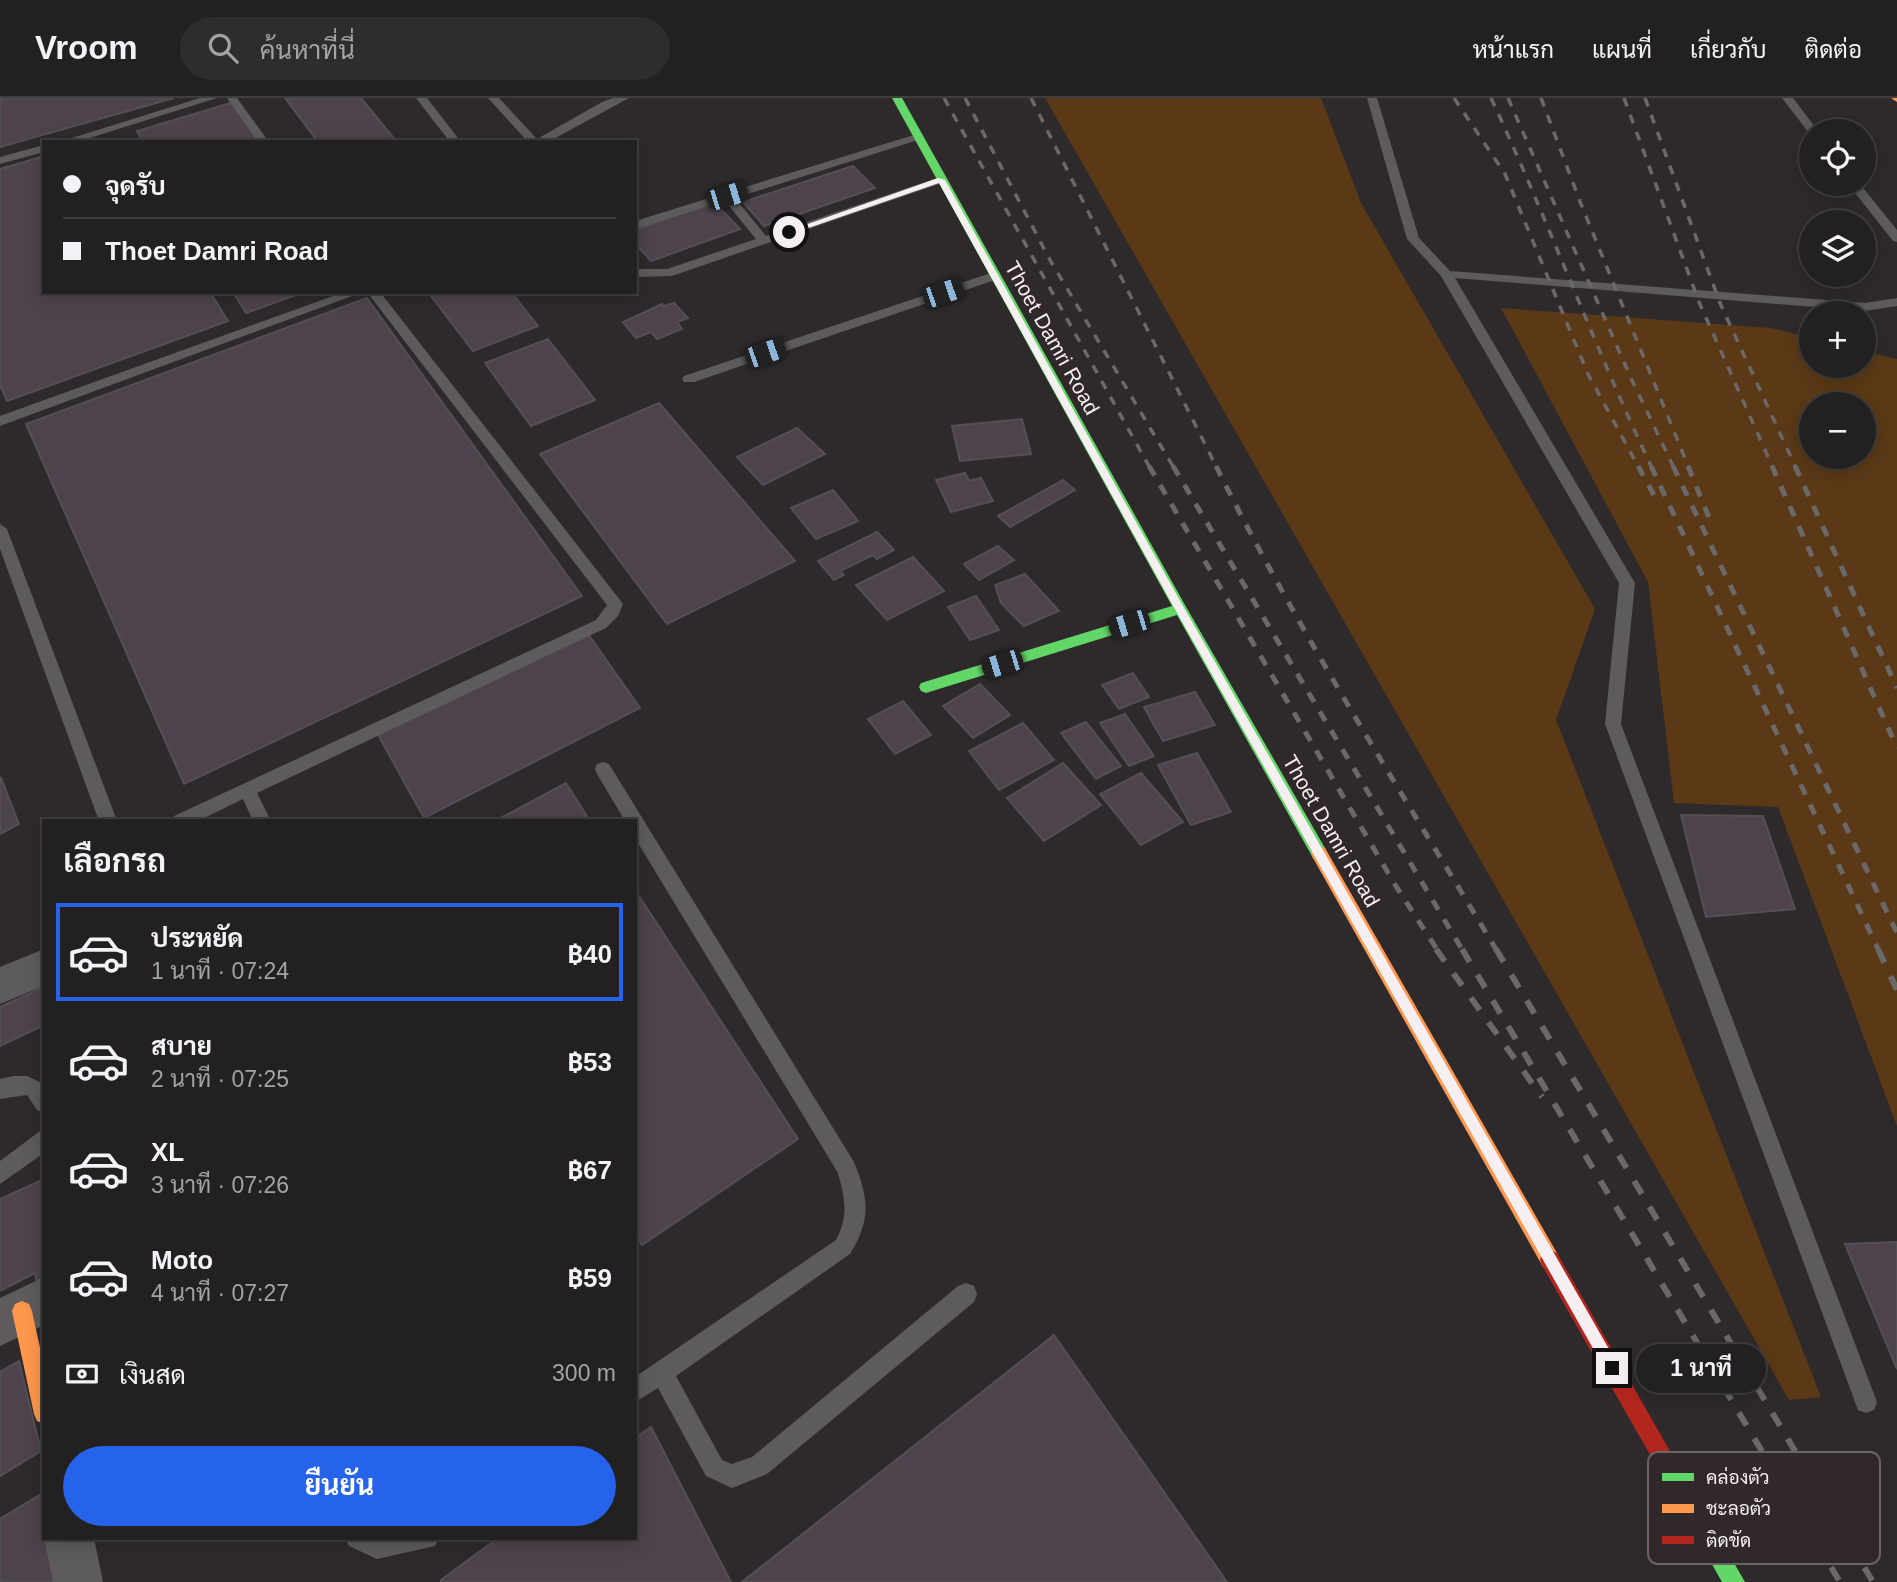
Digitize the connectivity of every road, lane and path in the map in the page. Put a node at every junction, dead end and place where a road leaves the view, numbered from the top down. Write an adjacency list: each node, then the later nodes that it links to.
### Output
1 (212, 98): 12 (lane)
2 (232, 98): 13 (lane)
3 (421, 98): 14 (lane)
4 (493, 98): 15 (lane)
5 (624, 98): 9 (lane)
6 (897, 98): 11 (street, Thoet Damri Road)
7 (1371, 98): 26 (lane)
8 (1787, 98): 10 (lane)
9 (603, 101): 16 (lane)
10 (1804, 119)
11 (917, 137): 19 (street, Thoet Damri Road); 20 (lane)
12 (71, 140)
13 (263, 140)
14 (454, 140)
15 (535, 140)
16 (540, 140)
17 (42, 149): 18 (lane)
18 (0, 160)
19 (941, 180): 24 (lane); 27 (street, Thoet Damri Road)
20 (727, 196): 22 (lane); 24 (lane)
21 (1864, 196): 23 (lane)
22 (637, 224)
23 (1897, 238)
24 (763, 240): 25 (lane)
25 (637, 273)
26 (1446, 274): 30 (lane); 53 (lane)
27 (994, 276): 31 (lane); 34 (street, Thoet Damri Road)
28 (351, 294): 32 (lane)
29 (375, 294): 37 (lane)
30 (1897, 302)
31 (689, 379)
32 (0, 421)
33 (0, 529): 38 (lane)
34 (1180, 609): 35 (street); 55 (street, Thoet Damri Road)
35 (926, 687)
36 (603, 769): 41 (lane)
37 (247, 790): 39 (lane); 40 (lane)
38 (107, 819)
39 (184, 819)
40 (261, 819)
41 (634, 819)
42 (637, 824): 51 (lane)
43 (42, 968): 44 (street)
44 (0, 986)
45 (0, 1088): 46 (lane)
46 (42, 1097)
47 (42, 1140): 48 (lane)
48 (0, 1174)
49 (966, 1294): 51 (lane)
50 (22, 1311): 54 (street)
51 (662, 1373): 52 (lane)
52 (637, 1390)
53 (1866, 1402)
54 (42, 1405)
55 (1660, 1452)
56 (69, 1540): 60 (street)
57 (361, 1540): 58 (lane)
58 (416, 1540)
59 (1724, 1564): 61 (street, Thoet Damri Road)
60 (78, 1582)
61 (1734, 1582)

